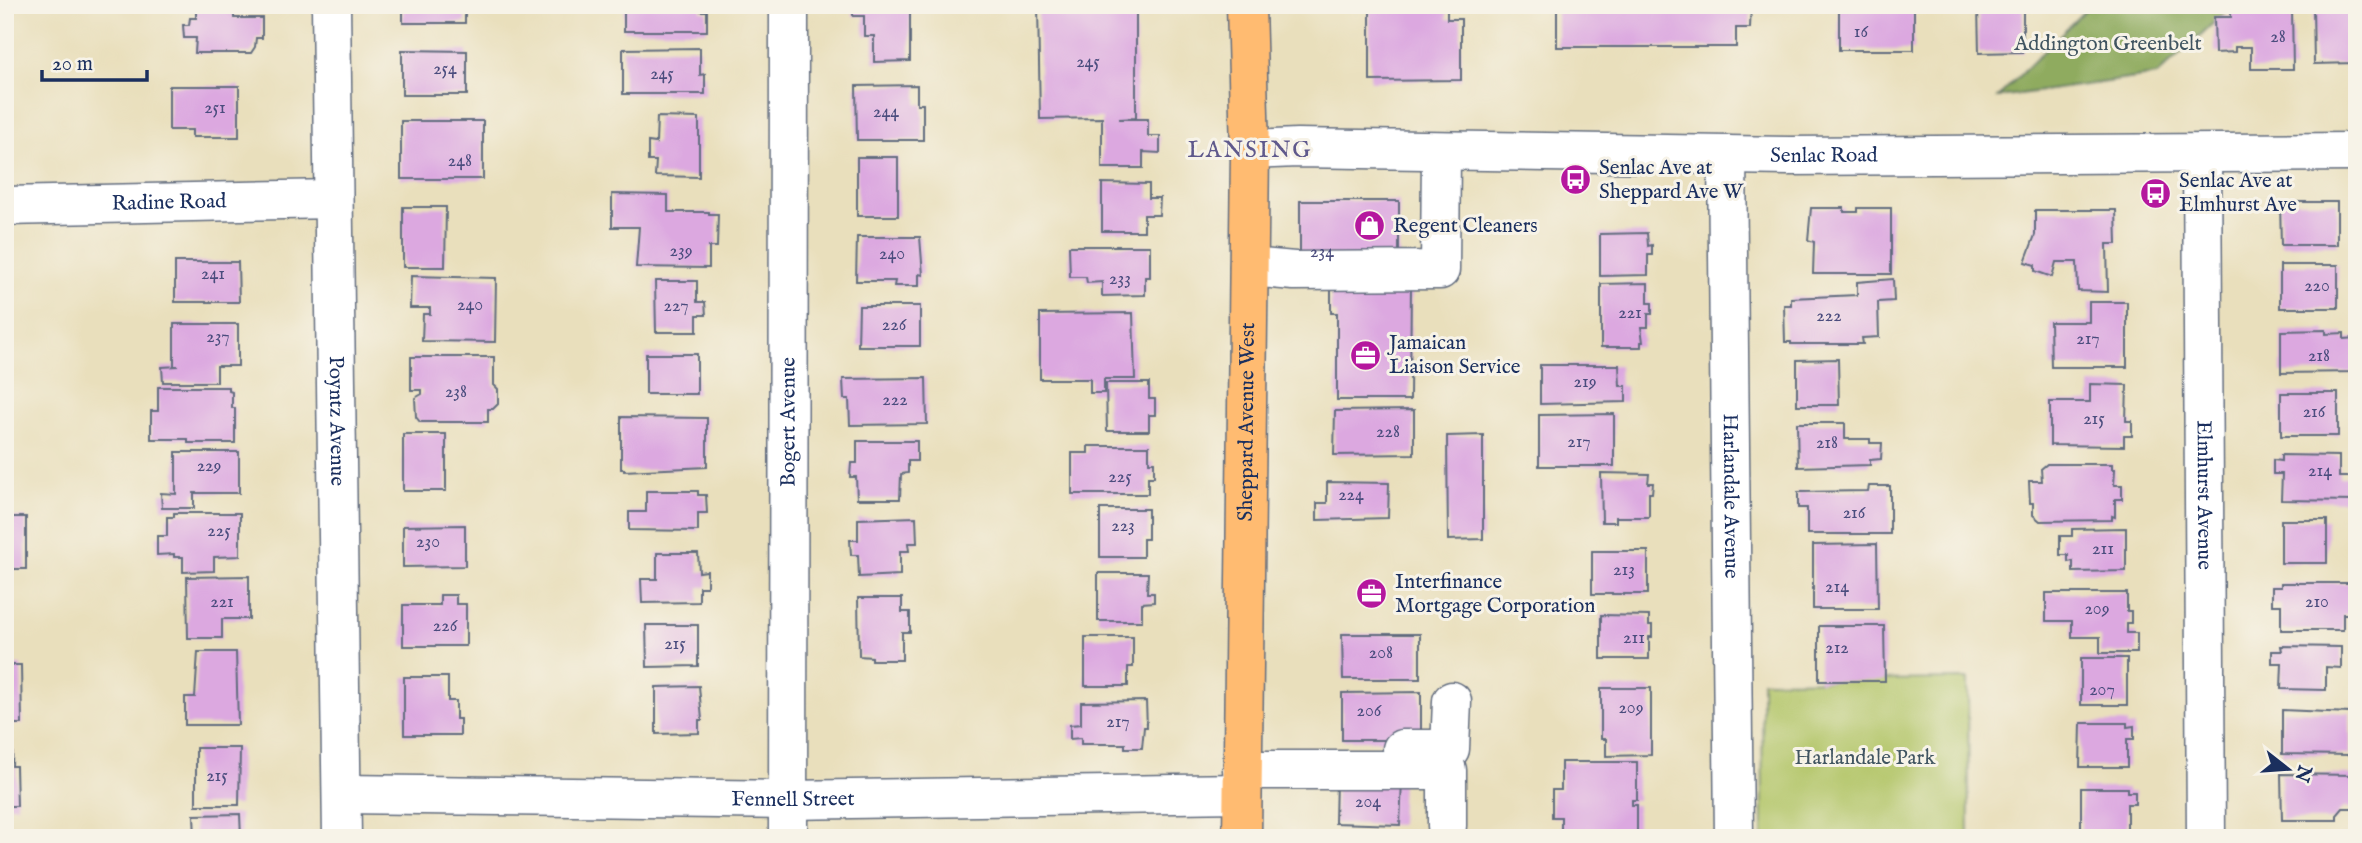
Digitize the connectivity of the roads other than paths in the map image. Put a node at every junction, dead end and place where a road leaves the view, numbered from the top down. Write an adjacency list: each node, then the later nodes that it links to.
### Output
1 (331, 5): 9 (street, Poyntz Avenue)
2 (789, 5): 15 (street, Bogert Avenue)
3 (1246, 5): 4 (main road, Sheppard Avenue West)
4 (1250, 150): 5 (street, Senlac Road); 11 (main road, Sheppard Avenue West)
5 (1441, 151): 8 (street, Senlac Road); 11 (street)
6 (2357, 152): 7 (street, Senlac Road)
7 (2202, 154): 8 (street, Senlac Road); 21 (street, Elmhurst Avenue)
8 (1727, 155): 20 (street, Harlandale Avenue)
9 (333, 199): 10 (street, Radine Road); 14 (street, Poyntz Avenue)
10 (5, 206)
11 (1249, 267): 13 (main road, Sheppard Avenue West)
12 (1452, 701): 13 (street)
13 (1242, 771): 15 (street, Fennell Street); 16 (street); 19 (main road, Sheppard Avenue West)
14 (343, 794): 15 (street, Fennell Street); 17 (street, Poyntz Avenue)
15 (788, 800): 18 (street, Bogert Avenue)
16 (1447, 826)
17 (342, 838)
18 (788, 838)
19 (1242, 838)
20 (1734, 838)
21 (2206, 838)

